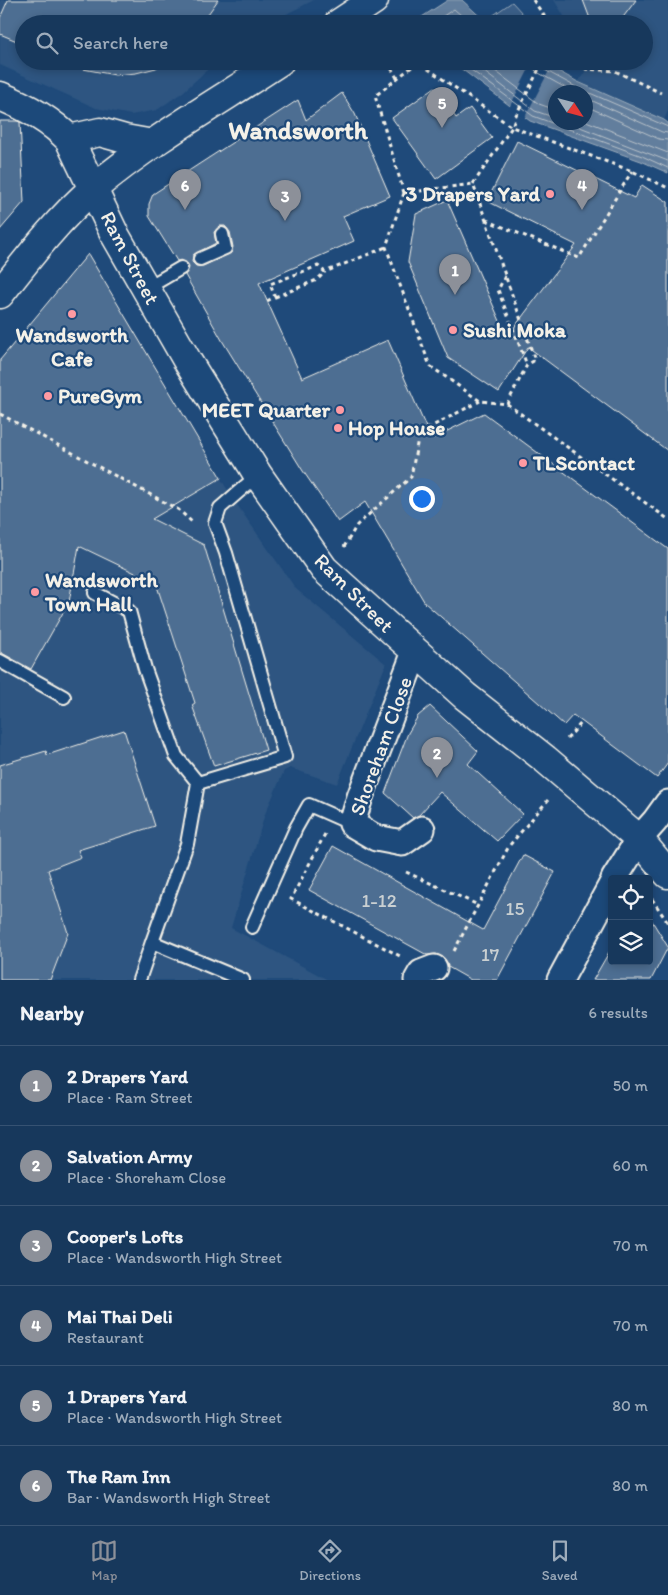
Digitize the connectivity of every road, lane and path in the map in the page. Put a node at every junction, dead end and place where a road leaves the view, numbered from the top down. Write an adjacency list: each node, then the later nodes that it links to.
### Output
1 (374, 0): 3 (main road)
2 (533, 0): 4 (path)
3 (352, 15)
4 (544, 15)
5 (266, 70): 16 (main road)
6 (392, 70): 11 (path)
7 (408, 70): 11 (path)
8 (430, 70): 14 (path)
9 (538, 70): 14 (path)
10 (600, 70): 12 (path)
11 (397, 78): 21 (path)
12 (661, 93)
13 (0, 96): 15 (main road)
14 (512, 127): 17 (path); 18 (path)
15 (69, 139): 16 (main road); 20 (main road, Ram Street)
16 (154, 144): 20 (main road)
17 (632, 171): 19 (path); 22 (path)
18 (473, 184): 21 (path); 22 (path)
19 (668, 188)
20 (94, 189): 29 (main road, Ram Street); 30 (main road)
21 (404, 193): 24 (path)
22 (485, 220): 28 (path)
23 (222, 234): 25 (lane)
24 (386, 247): 27 (path); 34 (path)
25 (200, 259)
26 (181, 268): 29 (lane)
27 (325, 272): 31 (path); 31 (path)
28 (506, 276): 33 (path); 33 (path)
29 (145, 289): 37 (main road, Ram Street)
30 (0, 294)
31 (275, 297): 32 (path)
32 (267, 301)
33 (527, 365): 35 (path)
34 (480, 401): 35 (path); 40 (path)
35 (507, 404): 38 (path)
36 (0, 414): 39 (path)
37 (258, 475): 39 (lane); 40 (main road, Ram Street)
38 (668, 520)
39 (226, 553): 46 (lane)
40 (324, 569): 42 (main road, Ram Street)
41 (95, 592): 46 (lane)
42 (415, 652): 45 (main road, Ram Street); 48 (street, Shoreham Close)
43 (0, 662): 44 (lane)
44 (64, 697)
45 (565, 778): 51 (main road, Ram Street); 56 (path)
46 (198, 783): 59 (lane)
47 (668, 803): 51 (street)
48 (352, 824): 50 (street, Shoreham Close); 58 (lane)
49 (326, 832): 60 (path)
50 (412, 836): 56 (path)
51 (639, 840): 52 (main road, Ram Street); 53 (street)
52 (668, 874)
53 (617, 875)
54 (608, 891): 63 (street)
55 (653, 901): 57 (path)
56 (478, 905): 60 (path)
57 (668, 923)
58 (252, 928)
59 (152, 942): 61 (lane); 62 (lane)
60 (424, 973)
61 (139, 980)
62 (242, 980)
63 (560, 980)

